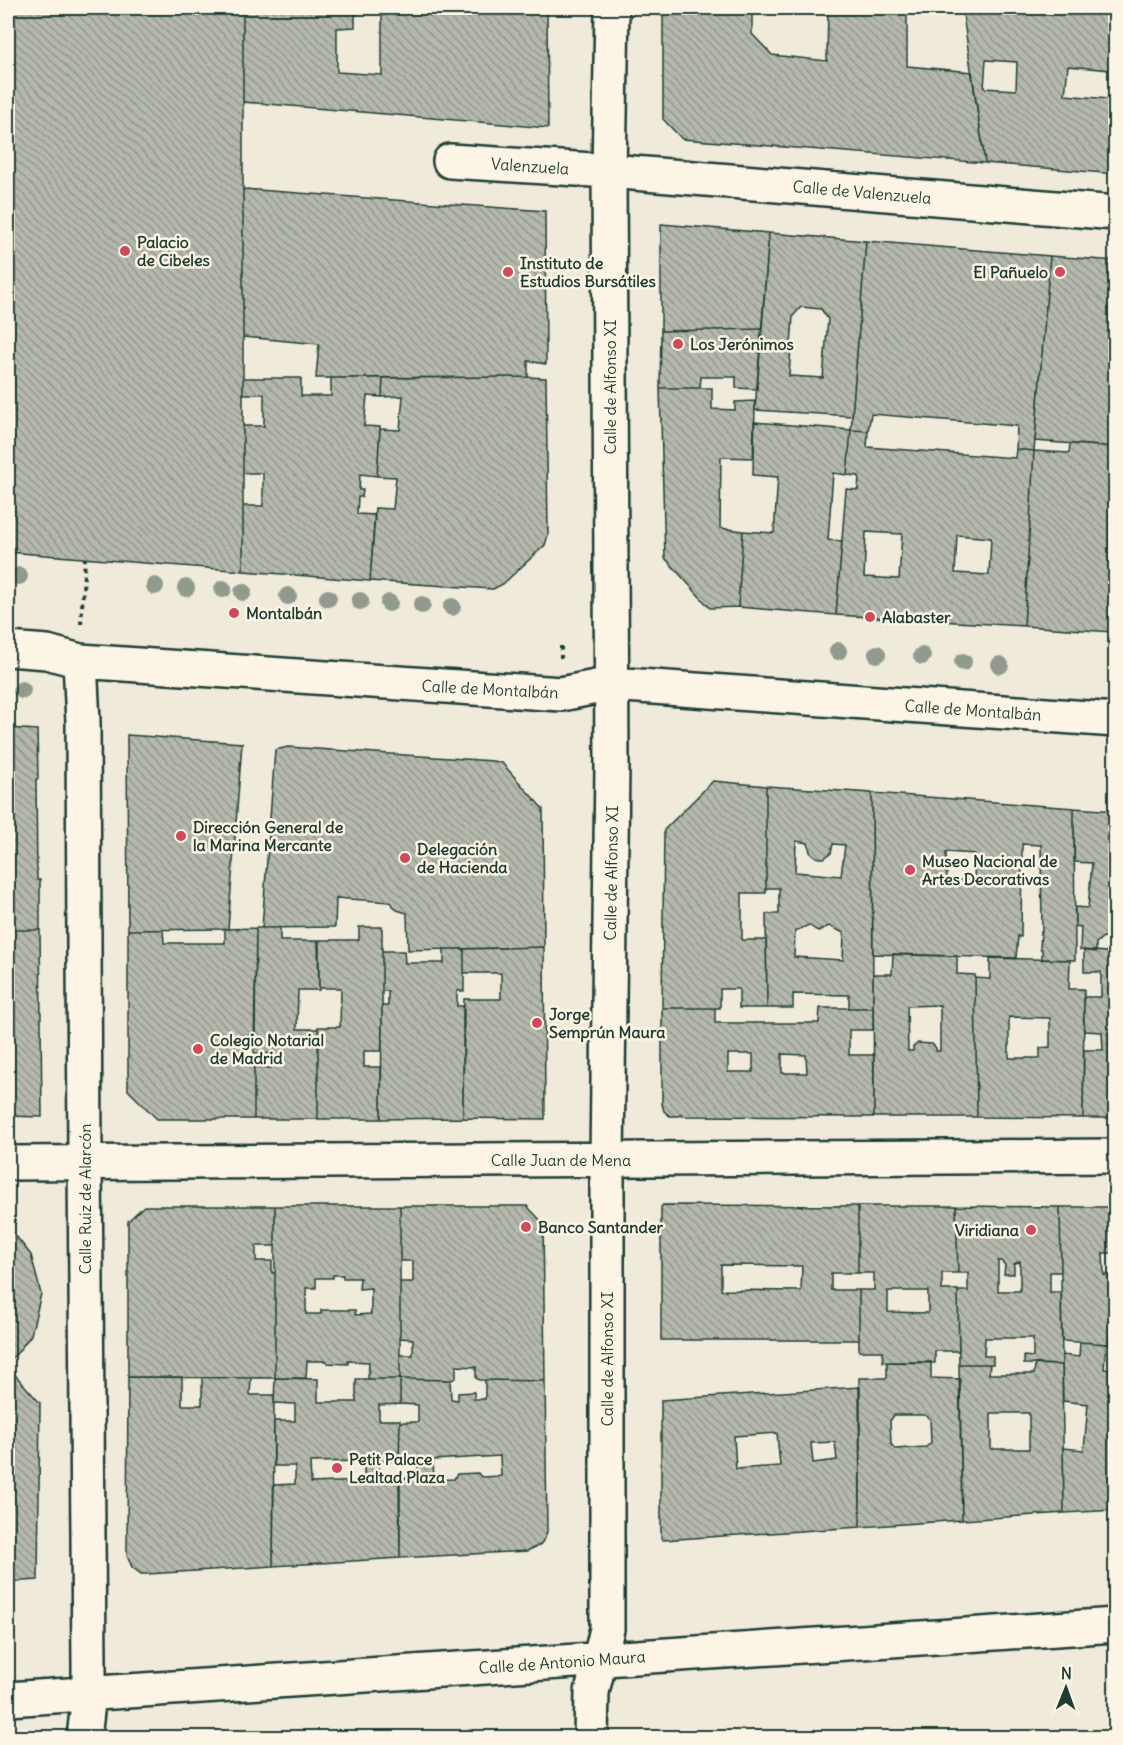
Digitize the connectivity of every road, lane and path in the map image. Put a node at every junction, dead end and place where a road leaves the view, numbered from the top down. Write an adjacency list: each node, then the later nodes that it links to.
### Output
1 (612, 8): 3 (street, Calle de Alfonso XI)
2 (450, 161): 3 (street, Valenzuela)
3 (609, 171): 4 (street, Calle de Valenzuela); 8 (street, Calle de Alfonso XI)
4 (1116, 213)
5 (85, 558): 7 (path)
6 (8, 649): 7 (street, Calle de Montalbán)
7 (80, 661): 8 (street, Calle de Montalbán); 12 (street, Calle Ruiz de Alarcón)
8 (611, 684): 9 (street, Calle de Montalbán); 11 (street, Calle de Alfonso XI)
9 (1116, 720)
10 (1116, 1156): 11 (street, Calle Juan de Mena)
11 (607, 1159): 12 (street, Calle Juan de Mena); 15 (street, Calle de Alfonso XI)
12 (85, 1162): 13 (street, Calle Juan de Mena); 16 (street, Calle Ruiz de Alarcón)
13 (8, 1163)
14 (1116, 1625): 15 (street, Calle de Antonio Maura)
15 (600, 1660): 16 (street, Calle de Antonio Maura); 19 (street, Calle de Alfonso XI)
16 (89, 1694): 17 (street, Calle de Antonio Maura); 18 (street, Calle Ruiz de Alarcón)
17 (8, 1699)
18 (84, 1737)
19 (591, 1737)

